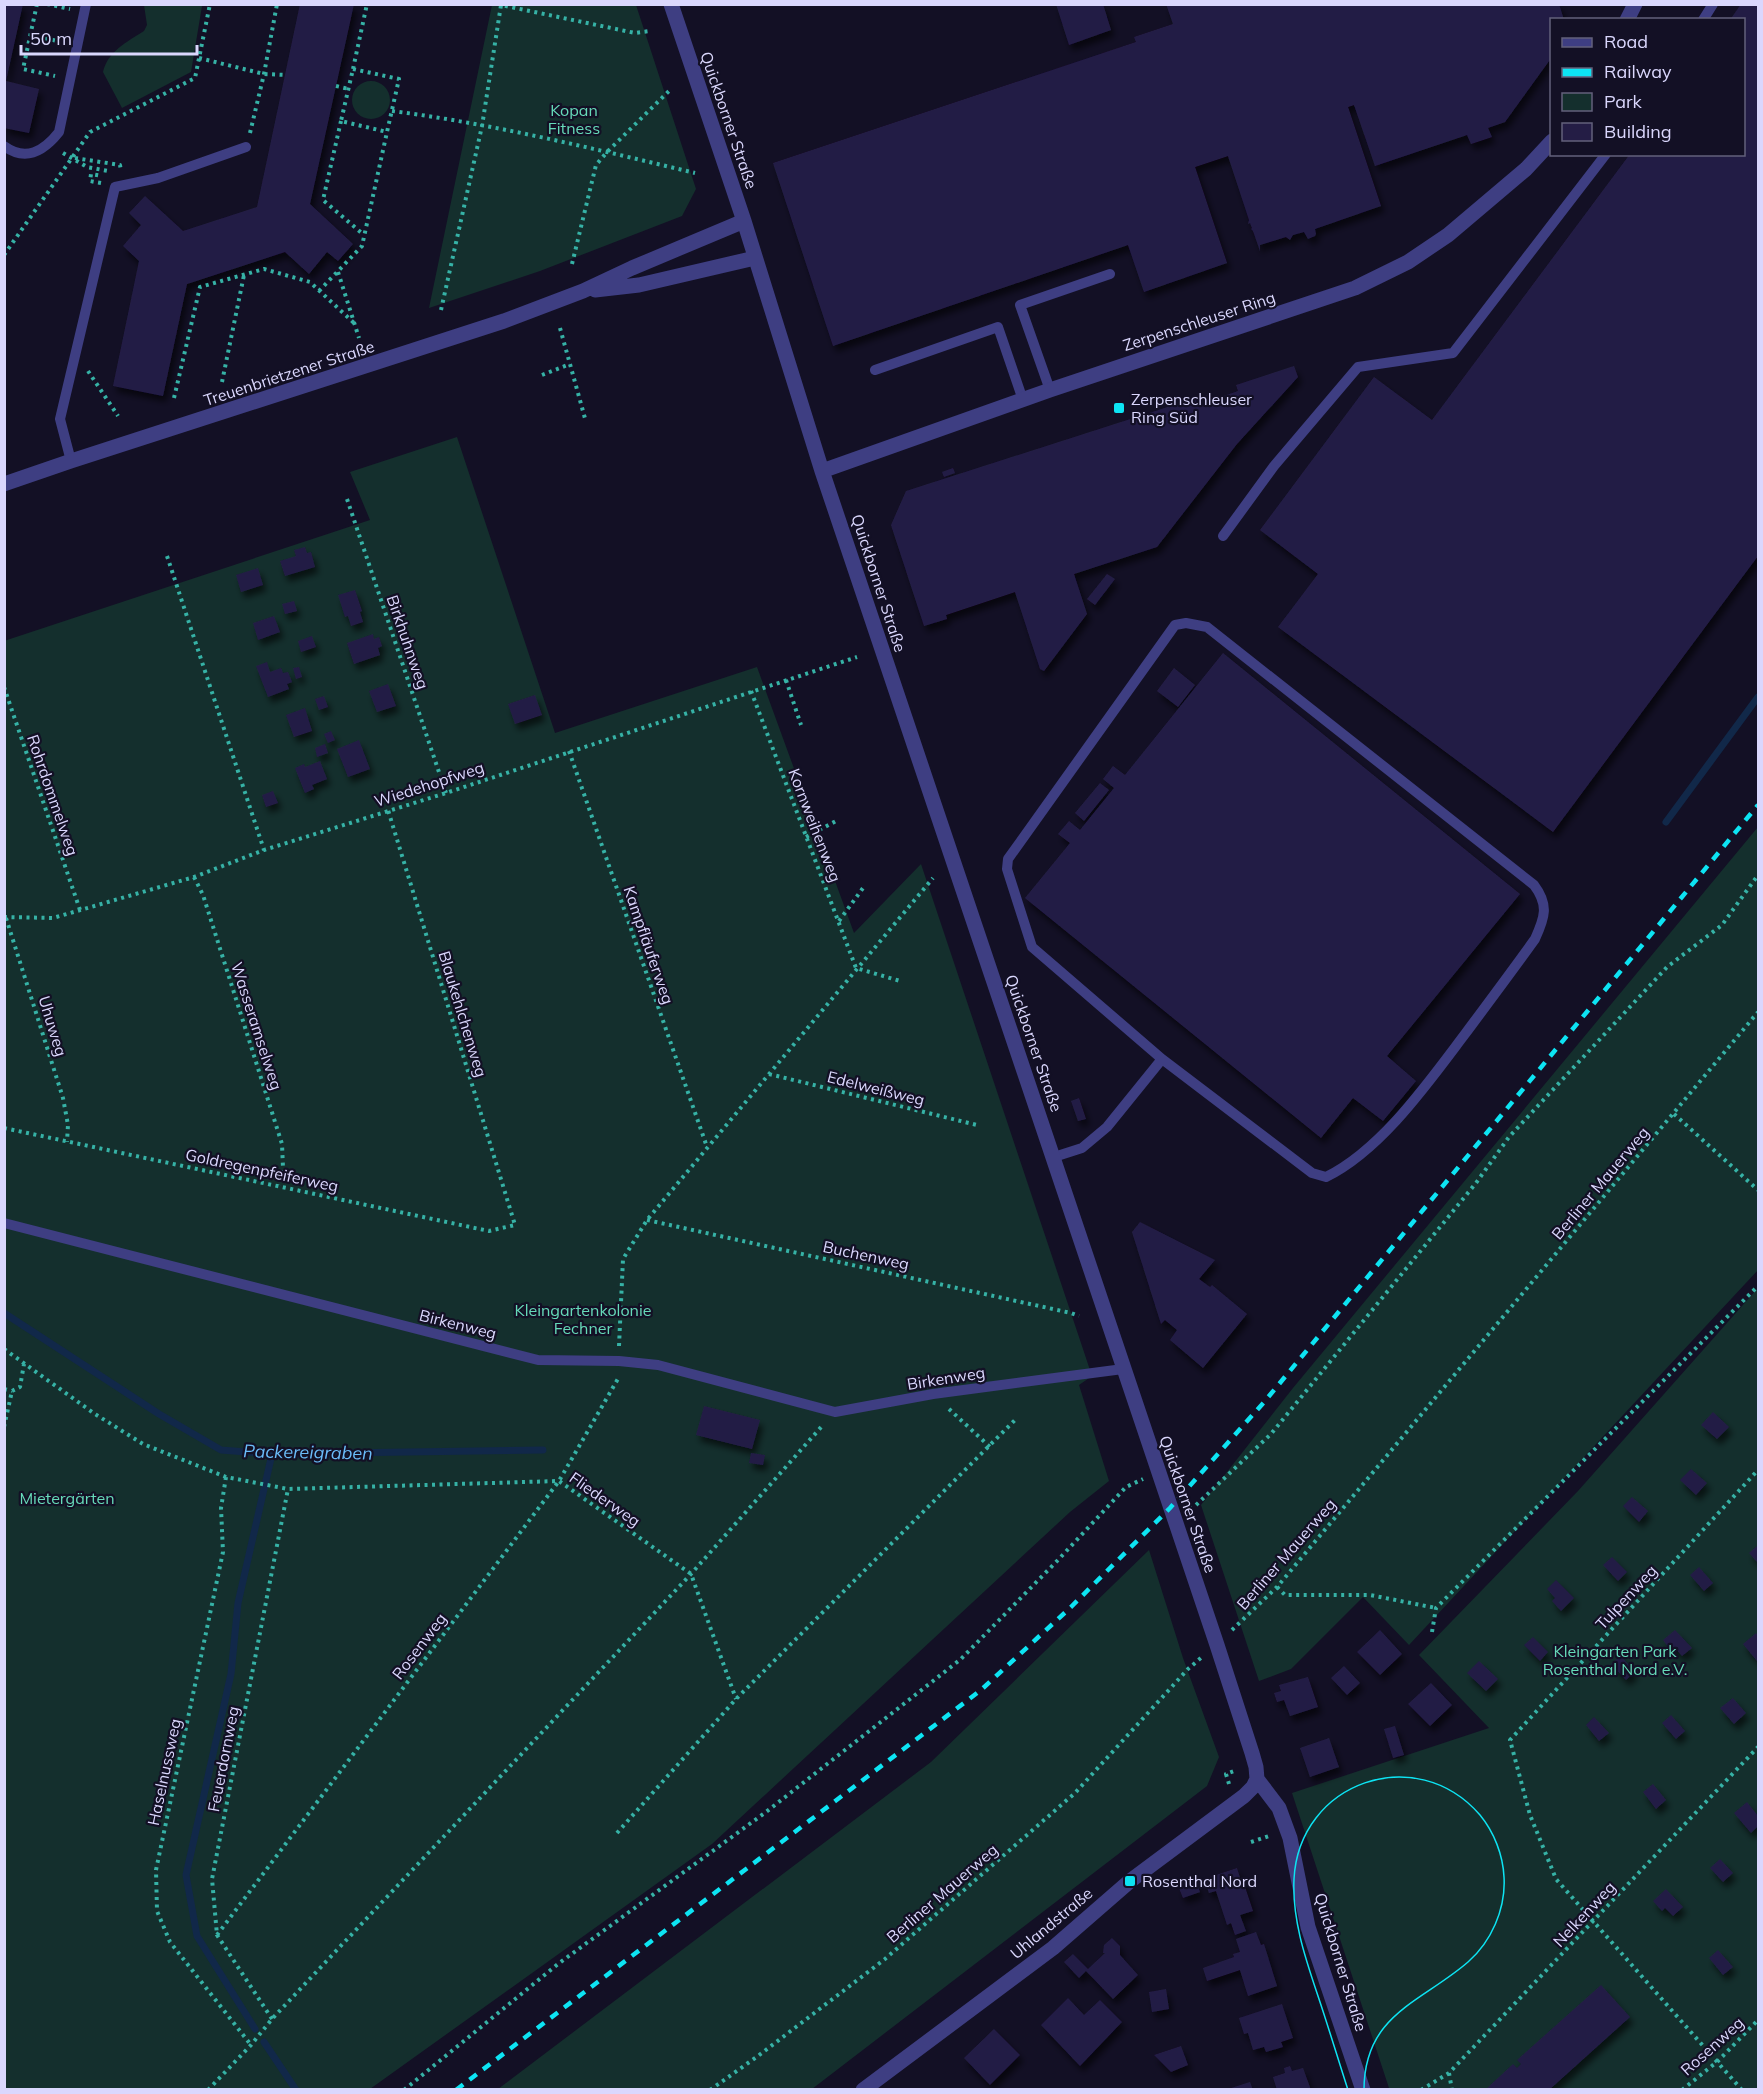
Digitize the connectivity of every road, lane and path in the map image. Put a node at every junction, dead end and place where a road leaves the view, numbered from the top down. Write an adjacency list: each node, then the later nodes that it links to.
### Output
1 (37, 4): 12 (path)
2 (86, 4): 13 (lane)
3 (210, 4): 14 (path)
4 (278, 4): 16 (path)
5 (367, 4): 15 (path)
6 (671, 4): 35 (street, Quickborner Straße)
7 (1635, 4): 9 (street)
8 (1713, 4): 10 (lane)
9 (1629, 18)
10 (1704, 18)
11 (650, 31): 24 (path)
12 (30, 35): 13 (path); 18 (path)
13 (77, 46): 18 (lane)
14 (199, 58): 16 (path); 31 (path)
15 (353, 69): 20 (path); 22 (path)
16 (264, 74): 17 (path); 28 (path)
17 (286, 75)
18 (70, 79): 27 (lane)
19 (336, 86): 20 (path)
20 (348, 89): 23 (path)
21 (670, 90): 29 (path)
22 (392, 111): 24 (path); 25 (path)
23 (341, 121): 25 (path); 36 (path)
24 (482, 126): 29 (path); 45 (path)
25 (387, 132): 36 (path)
26 (1550, 142): 54 (street, Zerpenschleuser Ring)
27 (4, 146)
28 (246, 147): 49 (lane)
29 (607, 152): 34 (path); 39 (path)
30 (1604, 156): 63 (lane)
31 (71, 158): 32 (path); 33 (path); 37 (path)
32 (98, 161)
33 (87, 166)
34 (695, 174)
35 (744, 221): 38 (street, Quickborner Straße); 44 (street, Treuenbrietzener Straße)
36 (364, 235): 40 (path)
37 (4, 255)
38 (755, 258): 44 (street, Treuenbrietzener Straße); 60 (street, Quickborner Straße)
39 (572, 264)
40 (337, 272): 43 (path); 46 (path)
41 (244, 274): 43 (path); 53 (path); 55 (path)
42 (1110, 274): 54 (lane)
43 (319, 291): 46 (path)
44 (583, 291): 59 (street, Treuenbrietzener Straße)
45 (441, 310)
46 (354, 322): 48 (path)
47 (560, 328): 50 (path)
48 (359, 338)
49 (75, 353): 57 (path); 59 (lane)
50 (570, 364): 52 (path); 58 (path)
51 (875, 370): 56 (lane)
52 (542, 375)
53 (222, 382)
54 (1050, 390): 56 (street, Zerpenschleuser Ring)
55 (174, 398)
56 (1023, 400): 60 (street, Zerpenschleuser Ring)
57 (118, 416)
58 (586, 422)
59 (70, 461): 61 (street, Treuenbrietzener Straße)
60 (822, 471): 93 (street, Quickborner Straße)
61 (4, 484)
62 (347, 499): 71 (path, Birkhuhnweg)
63 (1223, 536)
64 (167, 556): 75 (path)
65 (857, 657): 66 (path, Wiedehopfweg)
66 (786, 680): 68 (path, Wiedehopfweg); 69 (path)
67 (4, 687): 80 (path, Rohrdommelweg)
68 (751, 691): 70 (path, Wiedehopfweg); 74 (path, Kornweihenweg)
69 (801, 725)
70 (569, 751): 71 (path, Wiedehopfweg); 92 (path, Kampfläuferweg)
71 (446, 793): 72 (path, Wiedehopfweg)
72 (388, 810): 75 (path, Wiedehopfweg); 98 (path, Blaukehlchenweg)
73 (836, 821): 74 (path)
74 (806, 837): 82 (path, Kornweihenweg)
75 (264, 850): 77 (path, Wiedehopfweg)
76 (1758, 875): 117 (path)
77 (194, 877): 80 (path, Wiedehopfweg); 94 (path, Wasseramselweg)
78 (933, 879): 83 (path, Rosenweg)
79 (863, 888): 82 (path)
80 (80, 910): 81 (path, Wiedehopfweg)
81 (5, 917): 91 (path, Uhuweg)
82 (838, 921): 83 (path, Kornweihenweg)
83 (855, 968): 84 (path); 87 (path, Rosenweg)
84 (900, 981)
85 (1758, 1012): 88 (path, Berliner Mauerweg)
86 (1162, 1059): 86 (lane); 93 (lane)
87 (769, 1074): 89 (path, Edelweißweg); 92 (path, Rosenweg)
88 (1674, 1114): 95 (path); 119 (path, Berliner Mauerweg)
89 (977, 1125)
90 (4, 1128): 91 (path, Goldregenpfeiferweg)
91 (67, 1142): 94 (path, Goldregenpfeiferweg)
92 (707, 1148): 96 (path, Rosenweg)
93 (1054, 1157): 104 (street, Quickborner Straße)
94 (280, 1185): 98 (path, Goldregenpfeiferweg)
95 (1758, 1190)
96 (647, 1220): 100 (path, Buchenweg); 102 (path, Rosenweg)
97 (4, 1223): 102 (lane, Birkenweg)
98 (515, 1225)
99 (1758, 1286): 120 (path)
100 (1079, 1316)
101 (4, 1349): 103 (path, Fliederweg)
102 (619, 1361): 108 (lane, Birkenweg); 115 (path, Rosenweg)
103 (24, 1363): 106 (path); 114 (path, Fliederweg)
104 (1123, 1369): 107 (lane, Birkenweg); 113 (street, Quickborner Straße)
105 (4, 1389): 106 (path)
106 (12, 1391): 110 (path)
107 (933, 1394): 108 (lane, Birkenweg); 111 (path)
108 (835, 1412): 118 (path)
109 (1015, 1420): 111 (path)
110 (4, 1427)
111 (990, 1447): 123 (path)
112 (1758, 1470): 127 (path, Tulpenweg)
113 (1158, 1474): 117 (street, Quickborner Straße); 135 (path)
114 (226, 1477): 116 (path, Fliederweg); 131 (path, Haselnussweg)
115 (559, 1481): 116 (path, Fliederweg); 118 (path, Fliederweg); 128 (path, Rosenweg)
116 (288, 1489): 128 (path, Feuerdornweg)
117 (1170, 1508): 122 (street, Quickborner Straße)
118 (691, 1574): 123 (path); 129 (path)
119 (1277, 1587): 120 (path); 122 (path, Berliner Mauerweg)
120 (1436, 1608): 121 (path)
121 (1432, 1632)
122 (1217, 1645): 125 (street, Quickborner Straße); 136 (path, Berliner Mauerweg)
123 (736, 1699): 126 (path)
124 (1758, 1747): 127 (path, Nelkenweg)
125 (1257, 1779): 137 (street, Uhlandstraße); 138 (street, Quickborner Straße)
126 (616, 1833)
127 (1594, 1922): 132 (path); 133 (path, Nelkenweg)
128 (217, 1935): 129 (path, Feuerdornweg)
129 (272, 2019): 131 (path)
130 (1758, 2020): 132 (path, Rosenweg)
131 (251, 2045): 134 (path)
132 (1718, 2061): 141 (path, Rosenweg); 142 (path)
133 (1449, 2073): 139 (path, Nelkenweg); 140 (path)
134 (208, 2090)
135 (404, 2090)
136 (710, 2090)
137 (863, 2090)
138 (1363, 2090)
139 (1421, 2090)
140 (1452, 2090)
141 (1682, 2090)
142 (1742, 2090)

